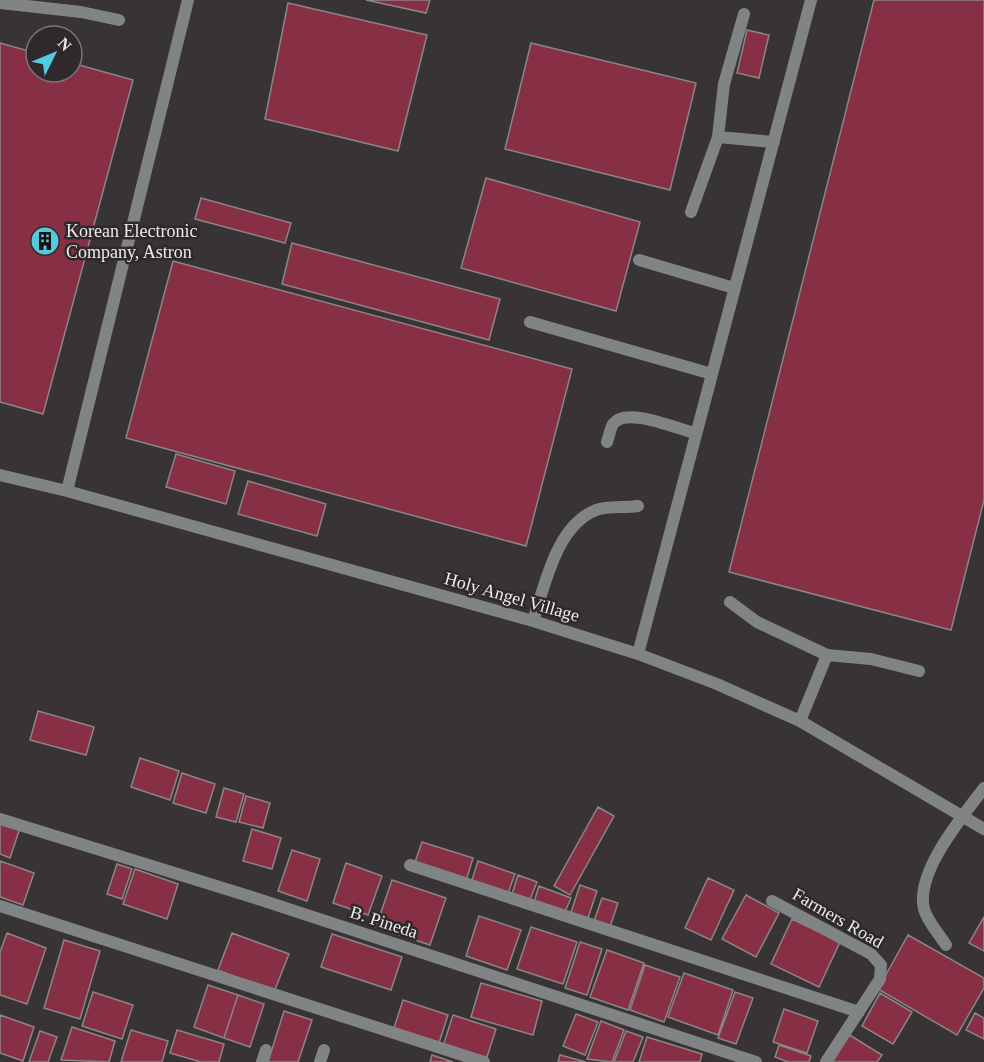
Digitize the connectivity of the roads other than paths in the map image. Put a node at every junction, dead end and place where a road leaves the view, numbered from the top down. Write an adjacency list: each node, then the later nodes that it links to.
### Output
1 (188, 0): 16 (street)
2 (810, 0): 7 (street)
3 (0, 3): 5 (street)
4 (744, 14): 6 (street)
5 (119, 20)
6 (718, 137): 7 (street); 8 (street)
7 (774, 142): 10 (street)
8 (691, 212)
9 (639, 260): 10 (street)
10 (734, 288): 12 (street)
11 (530, 322): 12 (street)
12 (712, 374): 13 (street)
13 (695, 433): 14 (street); 20 (street)
14 (607, 442)
15 (0, 475): 16 (street, Holy Angel Village)
16 (67, 491): 19 (street, Holy Angel Village)
17 (638, 506): 19 (street)
18 (730, 602): 21 (street)
19 (533, 621): 20 (street, Holy Angel Village)
20 (638, 654): 23 (street, Holy Angel Village)
21 (827, 655): 22 (street); 23 (street)
22 (919, 671)
23 (800, 722): 25 (street, Holy Angel Village)
24 (984, 788): 25 (street)
25 (963, 817): 27 (street, Holy Angel Village); 31 (street)
26 (0, 819): 34 (street, B. Pineda)
27 (984, 829)
28 (410, 865): 32 (street)
29 (772, 901): 32 (street, Farmers Road)
30 (0, 906): 33 (street)
31 (946, 945)
32 (859, 1012): 35 (street, Farmers Road)
33 (484, 1062)
34 (756, 1062)
35 (826, 1062)

